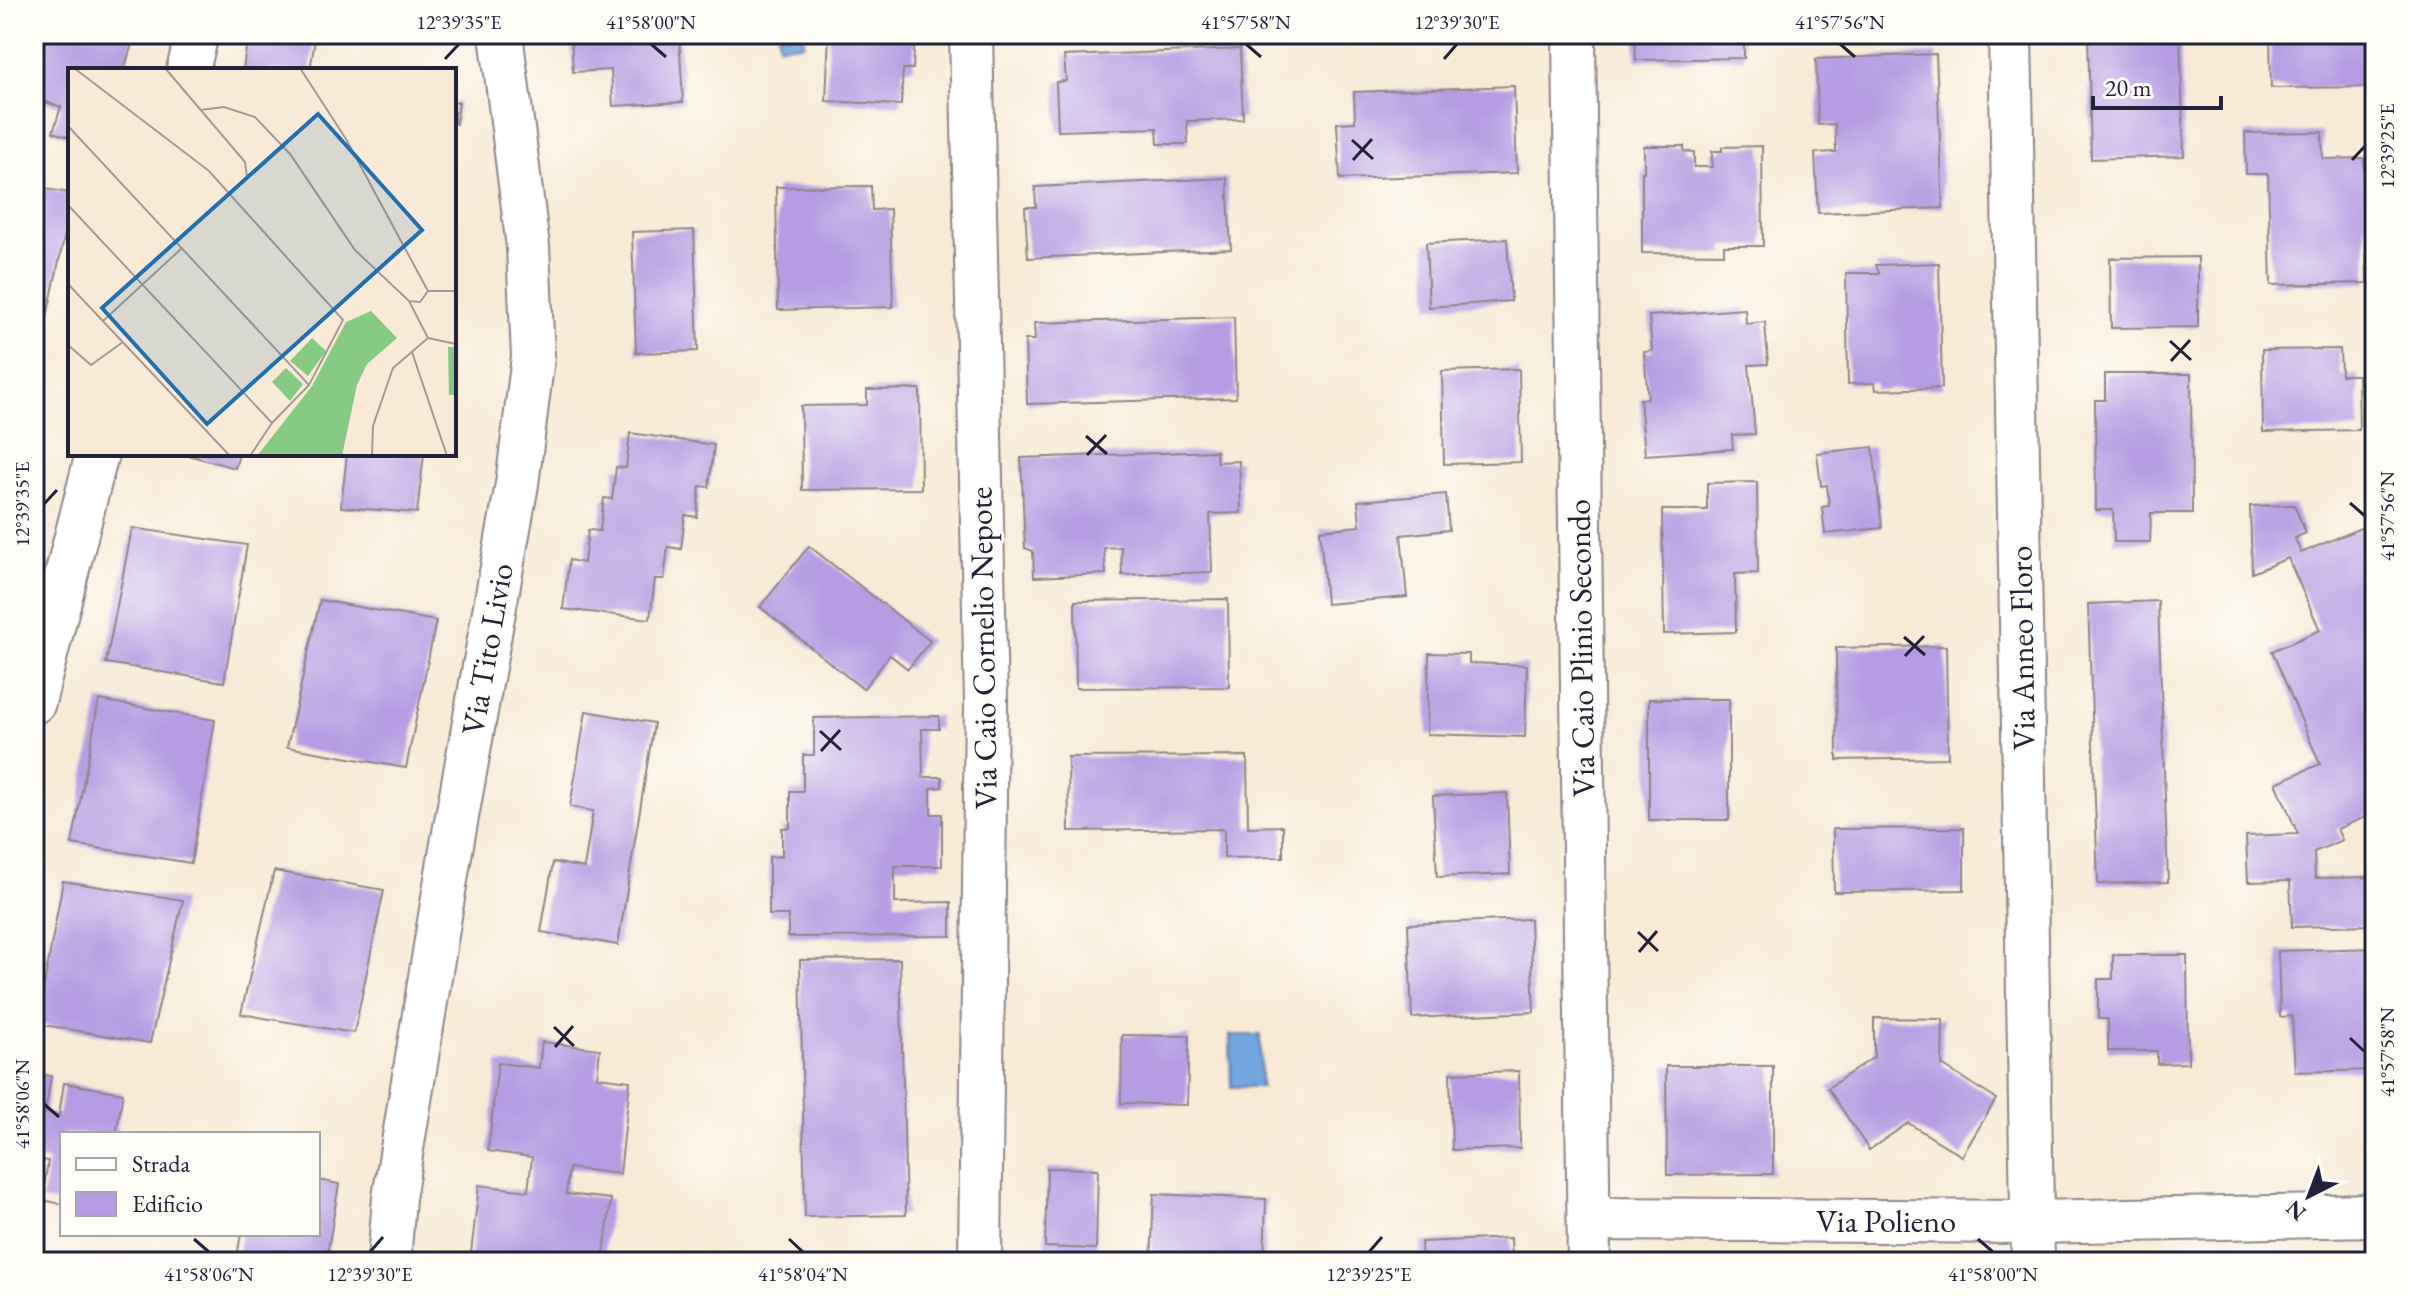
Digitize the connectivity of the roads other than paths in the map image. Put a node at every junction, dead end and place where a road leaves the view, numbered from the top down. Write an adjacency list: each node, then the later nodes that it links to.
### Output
1 (197, 34): 6 (street)
2 (501, 34): 12 (street, Via Tito Livio)
3 (971, 34): 13 (street, Via Caio Cornelio Nepote)
4 (1574, 34): 10 (street, Via Caio Plinio Secondo)
5 (2010, 34): 11 (street, Via Anneo Floro)
6 (188, 68)
7 (96, 456): 8 (street)
8 (34, 702)
9 (2375, 1215): 11 (street, Via Polieno)
10 (1589, 1219): 11 (street, Via Polieno); 14 (street, Via Caio Plinio Secondo)
11 (2033, 1242)
12 (389, 1262)
13 (980, 1262)
14 (1589, 1262)

